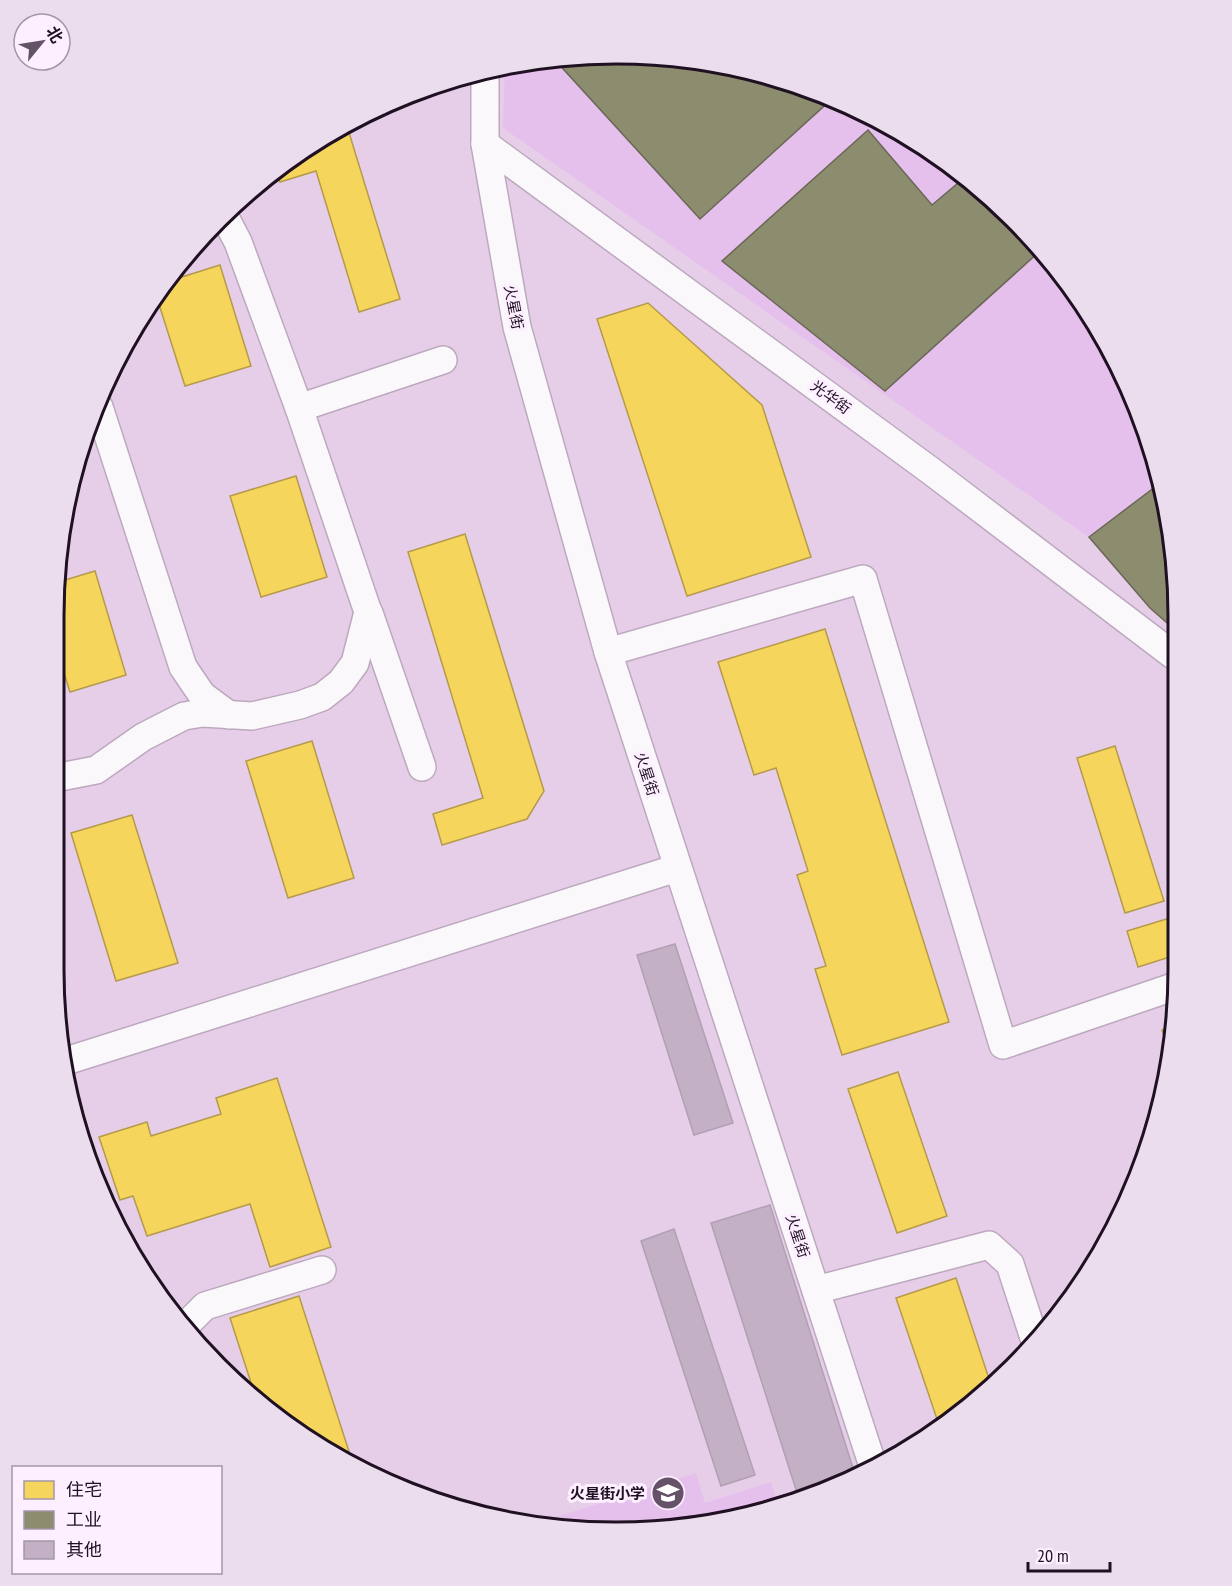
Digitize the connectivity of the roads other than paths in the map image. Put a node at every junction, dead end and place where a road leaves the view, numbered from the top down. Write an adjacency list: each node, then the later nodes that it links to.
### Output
1 (485, 80): 2 (street, 火星街)
2 (485, 144): 8 (street, 光华街); 9 (street, 火星街)
3 (228, 224): 5 (street)
4 (443, 360): 5 (street)
5 (299, 408): 7 (street)
6 (102, 416): 10 (street)
7 (368, 612): 10 (street); 11 (street)
8 (1168, 651)
9 (608, 652): 13 (street, 火星街); 14 (street)
10 (229, 715): 12 (street)
11 (422, 767)
12 (64, 776)
13 (677, 868): 15 (street); 17 (street, 火星街)
14 (1167, 989)
15 (72, 1059)
16 (322, 1270): 18 (street)
17 (816, 1290): 19 (street); 20 (street, 火星街)
18 (190, 1321)
19 (1032, 1332)
20 (871, 1459)

